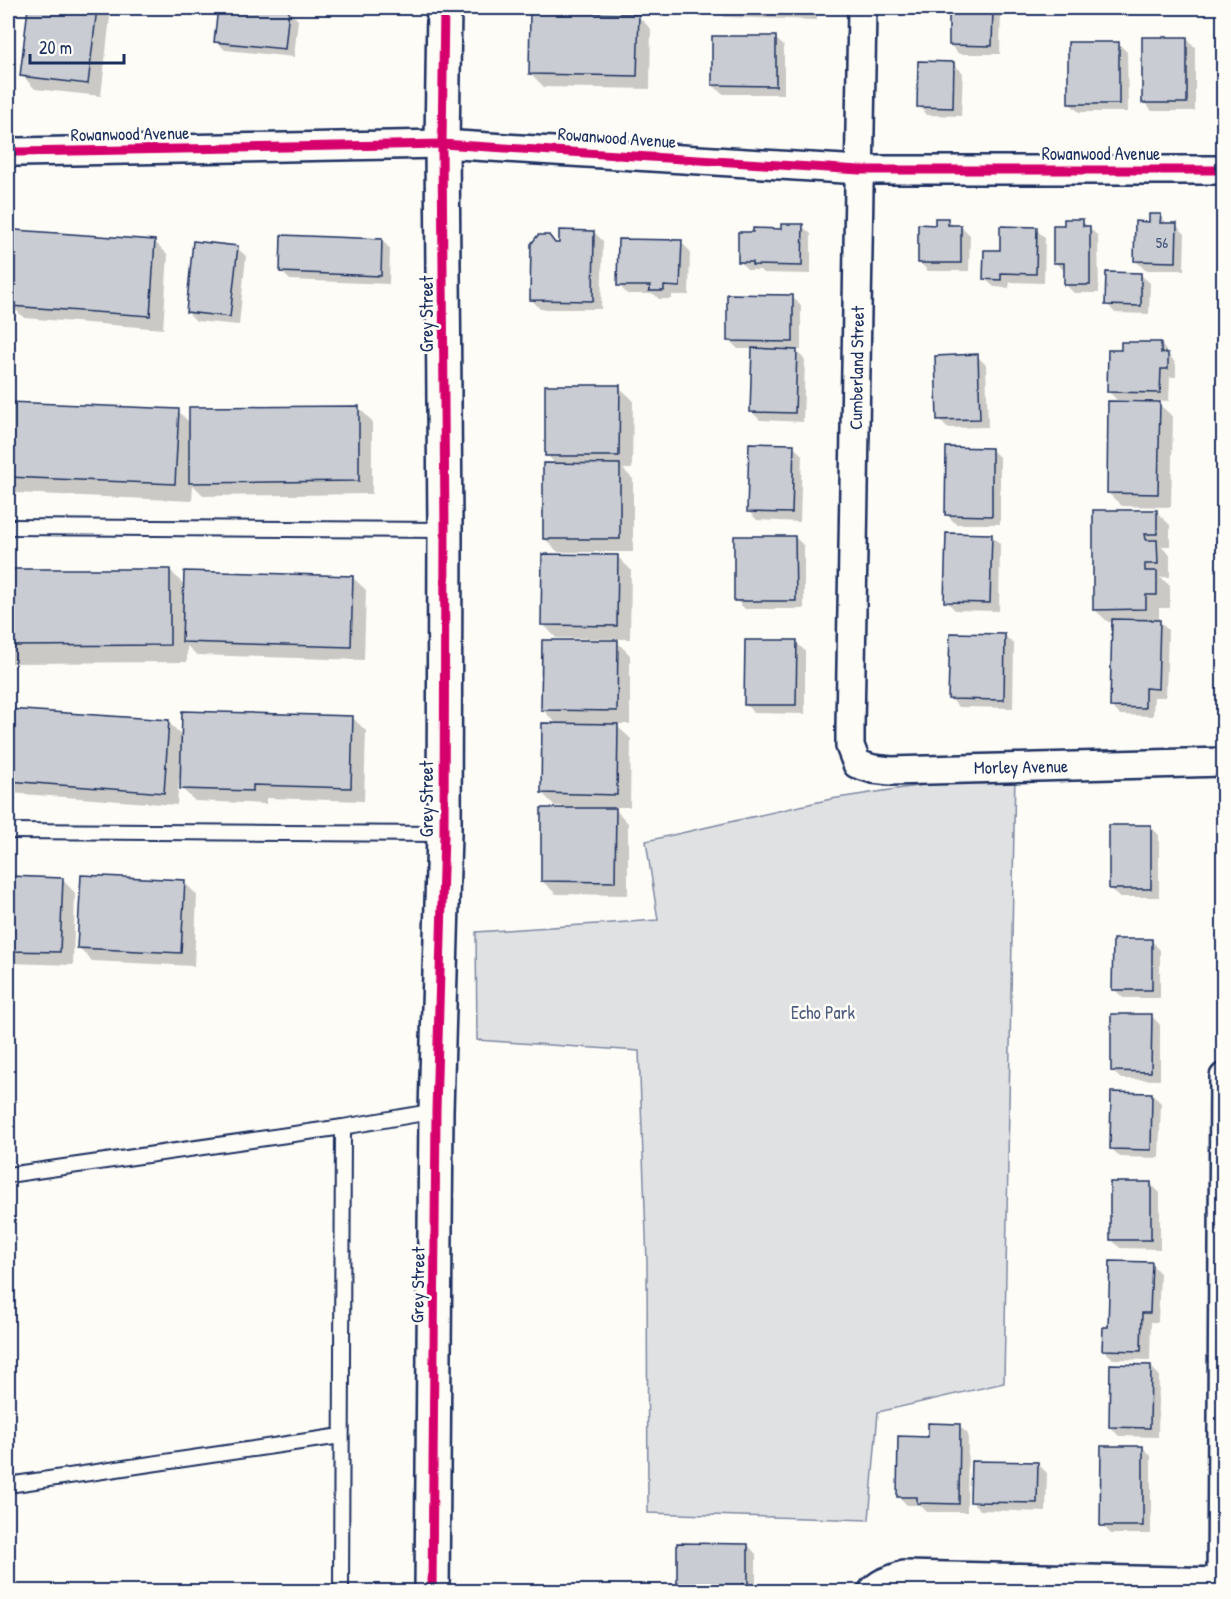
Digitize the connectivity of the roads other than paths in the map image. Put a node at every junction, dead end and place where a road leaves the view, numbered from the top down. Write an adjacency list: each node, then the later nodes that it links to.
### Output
1 (444, 8): 3 (street, Grey Street)
2 (862, 8): 5 (street, Cumberland Street)
3 (442, 144): 4 (street, Rowanwood Avenue); 5 (street, Rowanwood Avenue); 8 (street, Grey Street)
4 (8, 151)
5 (860, 170): 6 (street, Rowanwood Avenue); 9 (street, Cumberland Street)
6 (1224, 170)
7 (8, 527): 8 (lane)
8 (445, 530): 12 (street, Grey Street)
9 (850, 728): 10 (street, Morley Avenue)
10 (1224, 762)
11 (8, 831): 12 (lane)
12 (444, 834): 14 (street, Grey Street)
13 (1224, 1077): 19 (street)
14 (436, 1111): 15 (lane); 21 (street, Grey Street)
15 (343, 1127): 16 (lane); 17 (lane)
16 (8, 1175)
17 (341, 1436): 18 (lane); 20 (lane)
18 (8, 1485)
19 (1222, 1585): 22 (street)
20 (341, 1592)
21 (432, 1592)
22 (872, 1592)

